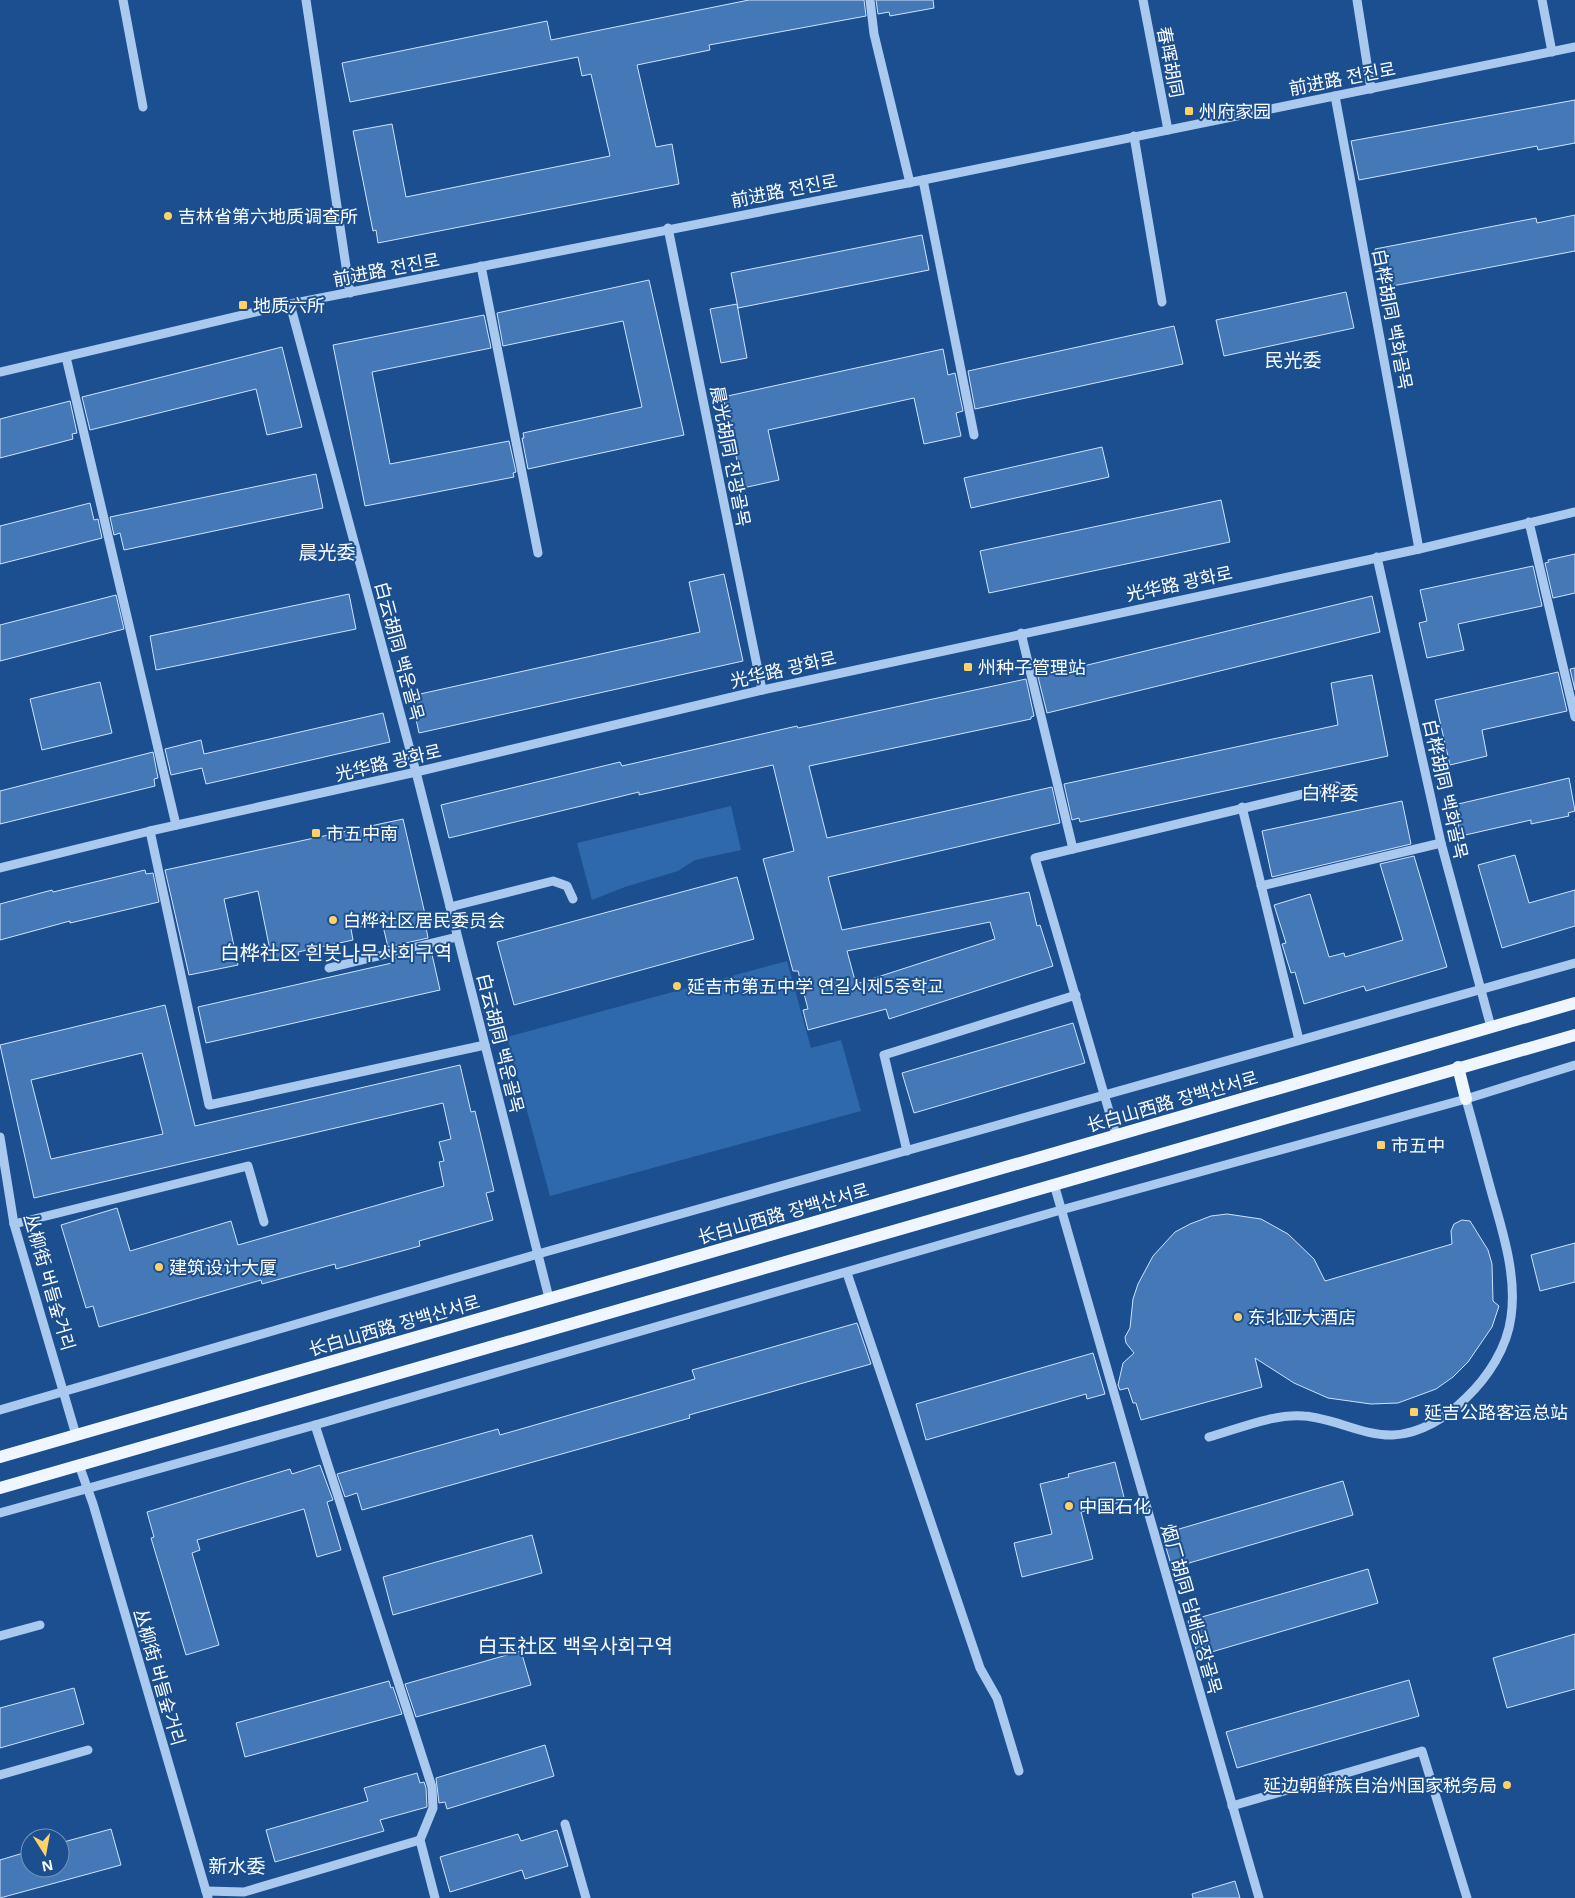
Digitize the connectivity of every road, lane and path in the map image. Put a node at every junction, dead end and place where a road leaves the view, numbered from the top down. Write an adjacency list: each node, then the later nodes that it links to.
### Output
1 (123, 0): 11 (street)
2 (306, 0): 18 (street)
3 (870, 0): 15 (street)
4 (1143, 0): 12 (street, 春晖胡同)
5 (1357, 0): 9 (street)
6 (1542, 0): 8 (street)
7 (1575, 47): 8 (street, 前进路 전진로)
8 (1552, 52): 9 (street, 前进路 전진로)
9 (1371, 89): 10 (street, 前进路 전진로)
10 (1334, 96): 12 (street, 前进路 전진로); 26 (street, 白桦胡同 백화골목)
11 (143, 106)
12 (1168, 130): 13 (street, 前进路 전진로)
13 (1134, 136): 14 (street, 前进路 전진로); 19 (street)
14 (923, 180): 15 (street, 前进路 전진로); 23 (street)
15 (910, 183): 16 (street, 前进路 전진로)
16 (668, 228): 17 (street, 前进路 전진로); 30 (street, 晨光胡同 진광골목)
17 (481, 266): 18 (street, 前进路 전진로); 27 (street)
18 (350, 293): 20 (street, 前进路 전진로)
19 (1162, 302)
20 (290, 304): 21 (street, 前进路 전진로); 32 (street, 白云胡同 백운골목)
21 (66, 357): 22 (street, 前进路 전진로); 35 (street)
22 (0, 372)
23 (974, 435)
24 (1575, 512): 25 (street, 光华路 광화로)
25 (1529, 522): 26 (street, 光华路 광화로); 31 (street)
26 (1419, 549): 28 (street, 光华路 광화로)
27 (538, 553)
28 (1377, 557): 29 (street, 光华路 광화로); 37 (street, 白桦胡同 백화골목)
29 (1021, 633): 30 (street, 光华路 광화로); 38 (street)
30 (762, 690): 32 (street, 光华路 광화로)
31 (1575, 717)
32 (416, 772): 35 (street, 光华路 광화로); 42 (street, 白云胡同 백운골목)
33 (1337, 786): 34 (street)
34 (1242, 808): 38 (street); 40 (street)
35 (176, 825): 36 (street, 光华路 광화로)
36 (150, 831): 39 (street, 光华路 광화로); 52 (street)
37 (1440, 843): 40 (street); 46 (street, 白桦胡同 백화골목)
38 (1073, 849): 47 (street)
39 (0, 868)
40 (1261, 886): 51 (street)
41 (573, 899): 42 (street)
42 (450, 907): 43 (street, 白云胡同 백운골목)
43 (457, 937): 45 (street); 52 (street, 白云胡同 백운골목)
44 (1575, 963): 46 (street)
45 (329, 968)
46 (1481, 990): 49 (street, 白桦胡同 백화골목); 51 (street)
47 (1076, 995): 55 (street); 59 (street)
48 (1575, 1003): 49 (main road, 长白山西路 장백산서로)
49 (1491, 1027): 57 (main road, 长白山西路 장백산서로)
50 (1575, 1035): 54 (main road)
51 (1299, 1040): 55 (street)
52 (485, 1045): 65 (street, 白云胡同 백운골목)
53 (1575, 1065): 56 (street)
54 (1458, 1067): 56 (main road); 61 (main road)
55 (1105, 1095): 57 (street); 59 (street)
56 (1466, 1099): 62 (street); 72 (street)
57 (1116, 1135): 67 (main road, 长白山西路 장백산서로)
58 (0, 1137): 60 (street, 丛柳街 버들숲거리)
59 (908, 1151): 65 (street)
60 (3, 1158): 64 (street, 丛柳街 버들숲거리)
61 (1054, 1184): 62 (street, 烟厂胡同 담배공장골목); 74 (main road)
62 (1061, 1210): 66 (street); 83 (street, 烟厂胡同 담배공장골목)
63 (264, 1222): 64 (street)
64 (14, 1224): 68 (street, 丛柳街 버들숲거리)
65 (538, 1254): 67 (street, 白云胡同 백운골목); 68 (street)
66 (847, 1273): 70 (street); 81 (street)
67 (549, 1298): 71 (main road, 长白山西路 장백산서로)
68 (64, 1391): 69 (street); 71 (street, 丛柳街 버들숲거리)
69 (0, 1410)
70 (315, 1425): 75 (street); 85 (street)
71 (76, 1435): 73 (main road, 长白山西路 장백산서로)
72 (1209, 1437)
73 (0, 1456)
74 (79, 1465): 75 (street, 丛柳街 버들숲거리); 76 (main road)
75 (86, 1487): 77 (street); 86 (street, 丛柳街 버들숲거리)
76 (0, 1488)
77 (0, 1513)
78 (40, 1625): 79 (street)
79 (0, 1636)
80 (88, 1750): 82 (street)
81 (1019, 1771)
82 (0, 1775)
83 (1232, 1806): 89 (street, 烟厂胡同 담배공장골목); 90 (street)
84 (565, 1824): 88 (street)
85 (420, 1840): 86 (street); 87 (street)
86 (207, 1894)
87 (435, 1898)
88 (586, 1898)
89 (1259, 1898)
90 (1467, 1898)

